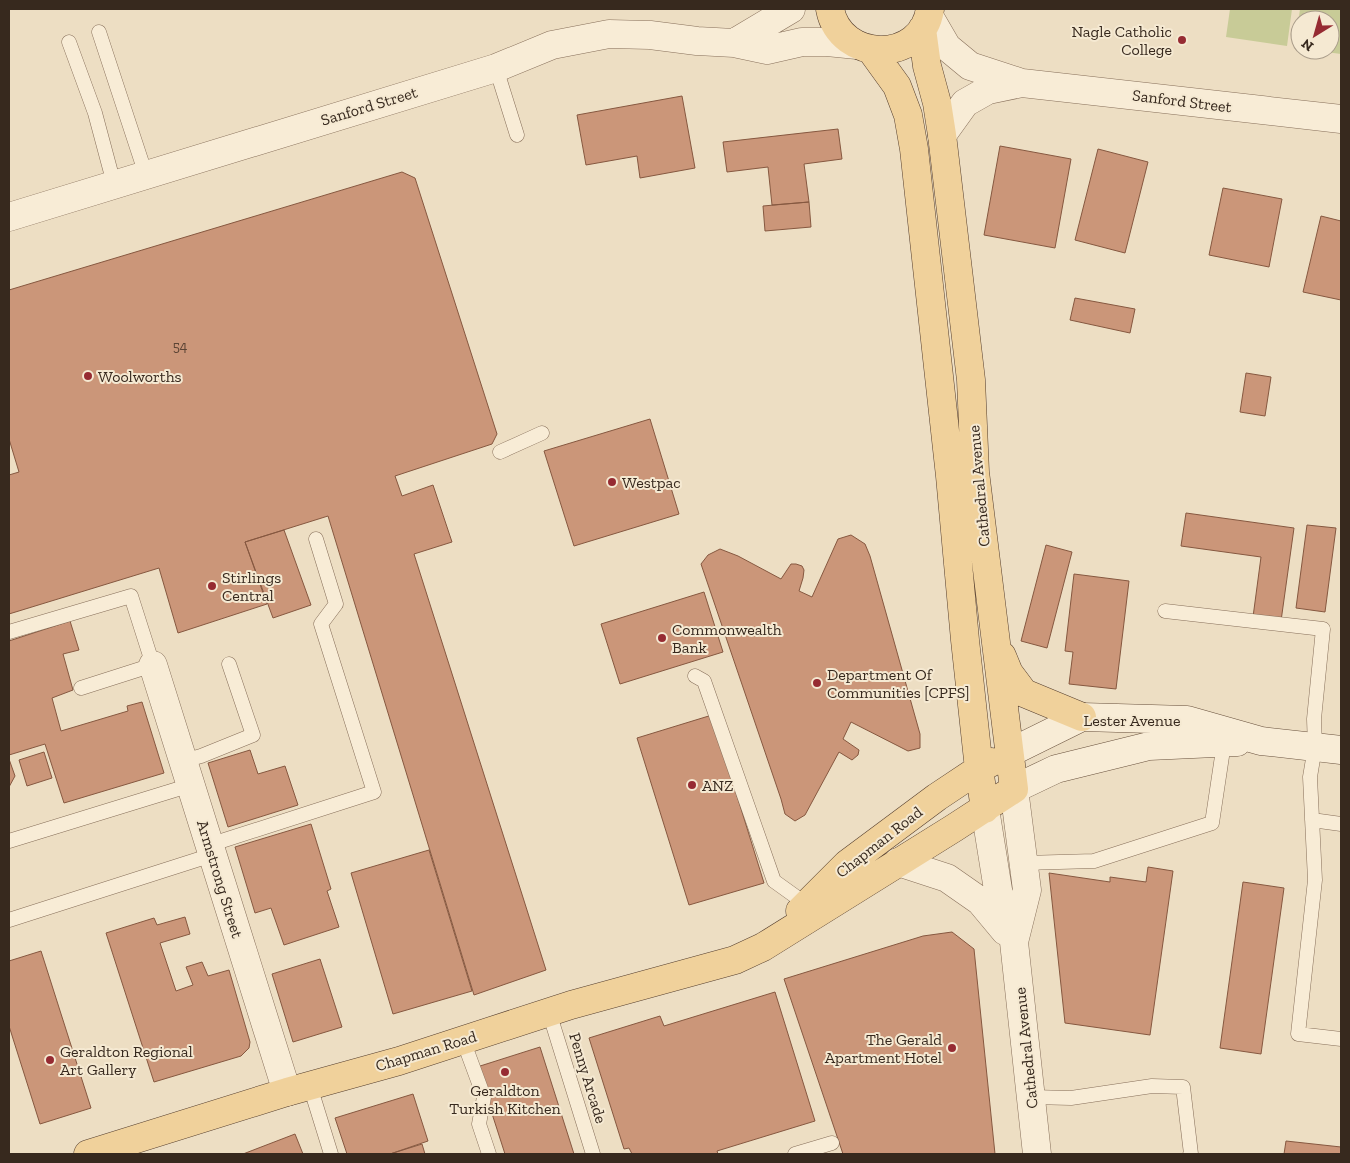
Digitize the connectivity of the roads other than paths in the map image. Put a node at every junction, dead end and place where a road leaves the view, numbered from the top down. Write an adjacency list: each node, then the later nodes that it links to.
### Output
1 (792, 9): 6 (street)
2 (830, 9): 7 (main road, Cathedral Avenue)
3 (927, 18): 7 (main road); 9 (street, Sanford Street); 12 (main road, Cathedral Avenue)
4 (99, 32): 13 (lane)
5 (70, 42): 14 (lane)
6 (734, 44): 7 (street, Sanford Street); 8 (street, Sanford Street)
7 (864, 48): 32 (main road, Cathedral Avenue)
8 (496, 68): 11 (lane); 13 (street, Sanford Street)
9 (1022, 83): 10 (street, Sanford Street); 12 (street, Sanford Street)
10 (1341, 119)
11 (517, 135)
12 (942, 135): 21 (main road, Cathedral Avenue)
13 (146, 174): 14 (street, Sanford Street)
14 (114, 184): 15 (street, Sanford Street)
15 (9, 217)
16 (542, 433): 17 (lane)
17 (500, 452)
18 (316, 539): 39 (lane)
19 (1165, 612): 29 (lane)
20 (9, 632): 23 (lane)
21 (994, 638): 26 (main road); 31 (main road, Cathedral Avenue)
22 (229, 664): 33 (lane)
23 (153, 665): 25 (lane); 33 (street, Armstrong Street)
24 (696, 676): 42 (lane)
25 (80, 688)
26 (1082, 717): 27 (street, Lester Avenue); 31 (street, Lester Avenue)
27 (1261, 741): 28 (street, Lester Avenue); 29 (street, Lester Avenue)
28 (1224, 743): 34 (street, Lester Avenue); 41 (lane)
29 (1315, 747): 30 (street, Lester Avenue); 36 (lane)
30 (1341, 750)
31 (1009, 754): 32 (main road, Chapman Road); 34 (main road, Cathedral Avenue)
32 (979, 769): 35 (main road, Cathedral Avenue); 42 (main road, Chapman Road)
33 (187, 773): 38 (lane); 39 (street, Armstrong Street)
34 (1014, 789): 35 (main road, Chapman Road); 41 (street, Cathedral Avenue)
35 (986, 808): 40 (main road, Chapman Road); 44 (street, Cathedral Avenue)
36 (1312, 820): 37 (lane); 47 (lane)
37 (1341, 824)
38 (9, 840)
39 (210, 850): 43 (lane); 49 (street, Armstrong Street)
40 (898, 862): 44 (street); 45 (main road, Chapman Road)
41 (1024, 863): 44 (street, Cathedral Avenue)
42 (806, 904): 45 (main road, Chapman Road)
43 (9, 920)
44 (1014, 942): 50 (street, Cathedral Avenue)
45 (762, 946): 46 (main road, Chapman Road)
46 (549, 1012): 48 (main road, Chapman Road); 55 (lane, Penny Arcade)
47 (1341, 1039)
48 (464, 1040): 49 (main road, Chapman Road); 54 (lane)
49 (298, 1089): 52 (main road, Chapman Road); 53 (lane)
50 (1031, 1097): 57 (street, Cathedral Avenue); 58 (lane)
51 (832, 1143): 56 (lane)
52 (88, 1154)
53 (330, 1154)
54 (489, 1154)
55 (593, 1154)
56 (795, 1154)
57 (1038, 1154)
58 (1190, 1154)

